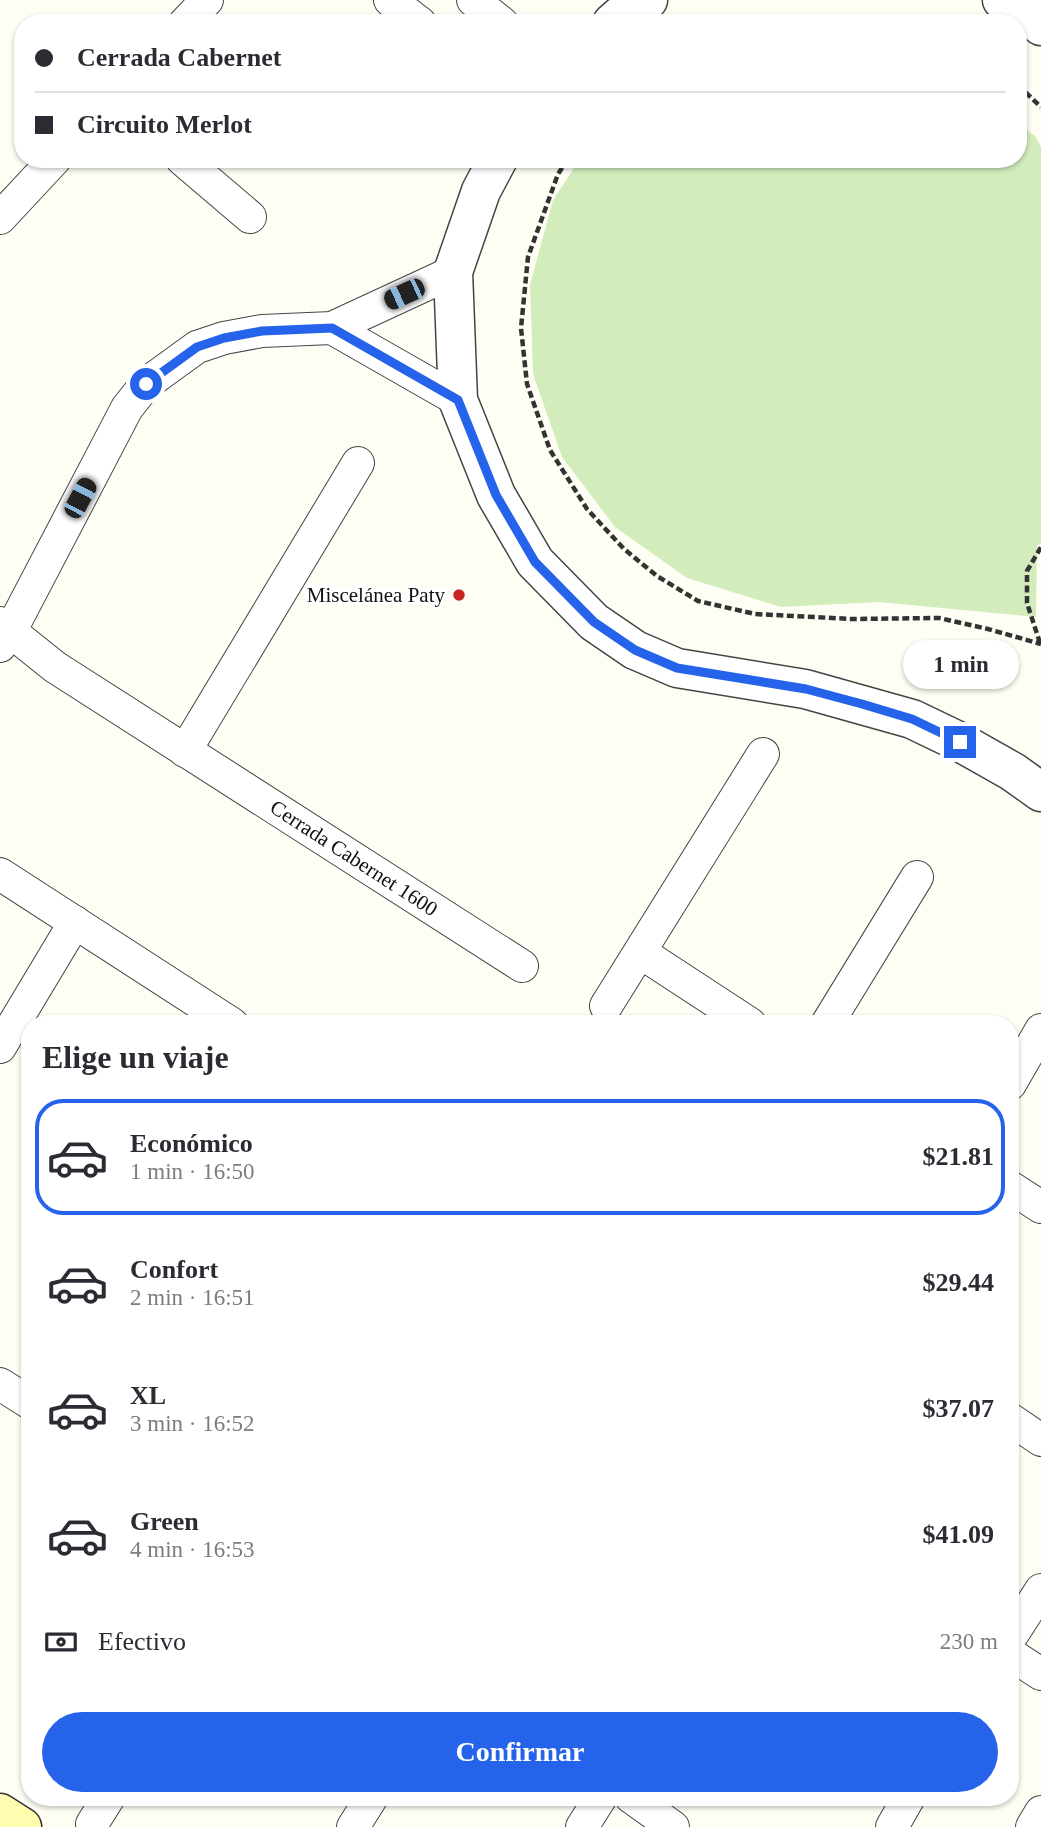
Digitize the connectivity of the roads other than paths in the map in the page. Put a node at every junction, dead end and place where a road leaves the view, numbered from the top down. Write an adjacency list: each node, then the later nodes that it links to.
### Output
1 (207, 0): 5 (street)
2 (390, 0): 6 (street)
3 (473, 0): 7 (street)
4 (648, 0): 8 (street)
5 (194, 14)
6 (408, 14)
7 (491, 14)
8 (624, 14)
9 (47, 168): 13 (street)
10 (193, 168): 12 (street)
11 (493, 168): 14 (street)
12 (250, 217)
13 (0, 218)
14 (453, 272): 15 (street); 16 (street)
15 (332, 328): 16 (street); 18 (street)
16 (458, 400): 21 (street)
17 (358, 463): 19 (street)
18 (3, 634): 19 (street, Cerrada Cabernet 1600)
19 (185, 751): 26 (street, Cerrada Cabernet 1600)
20 (763, 754): 25 (street)
21 (1041, 792)
22 (0, 874): 24 (street)
23 (917, 877): 30 (street)
24 (75, 922): 28 (street); 32 (street)
25 (640, 952): 27 (street); 29 (street)
26 (522, 966)
27 (606, 1006)
28 (218, 1015)
29 (736, 1015)
30 (833, 1015)
31 (1041, 1030): 33 (street)
32 (0, 1047)
33 (1019, 1068)
34 (1019, 1193): 35 (street)
35 (1041, 1207)
36 (0, 1384): 37 (street)
37 (21, 1397)
38 (1019, 1428): 39 (street)
39 (1041, 1440)
40 (1041, 1590): 41 (street)
41 (1019, 1624)
42 (1019, 1660): 43 (street)
43 (1041, 1674)
44 (103, 1806): 51 (street)
45 (366, 1806): 53 (street)
46 (595, 1806): 54 (street)
47 (644, 1806): 55 (street)
48 (904, 1806): 56 (street)
49 (1041, 1812): 57 (street)
50 (0, 1813): 52 (main road)
51 (92, 1824)
52 (22, 1827)
53 (352, 1827)
54 (582, 1827)
55 (673, 1827)
56 (892, 1827)
57 (1032, 1827)

